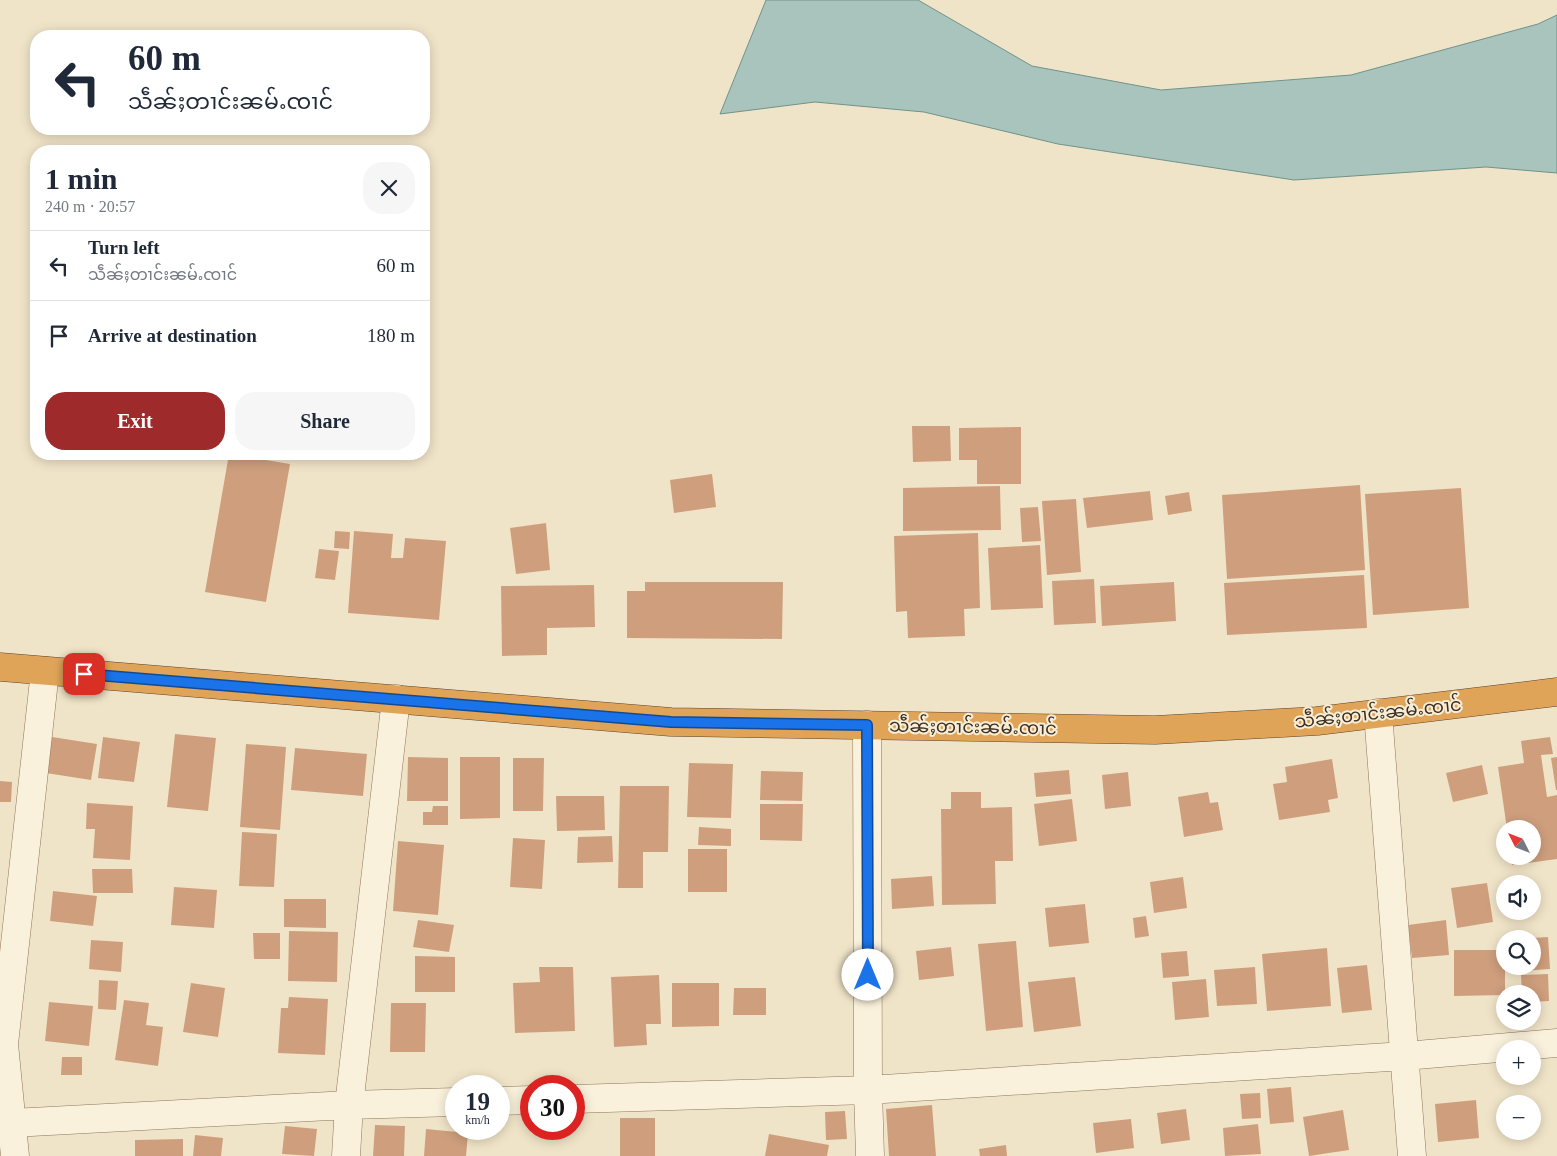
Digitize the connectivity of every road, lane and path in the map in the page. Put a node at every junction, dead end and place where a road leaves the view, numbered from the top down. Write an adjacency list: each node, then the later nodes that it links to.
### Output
1 (0, 667): 2 (highway, သဵၼ်ႈတၢင်းၼမ်ႉၸၢင်)
2 (45, 671): 4 (highway, သဵၼ်ႈတၢင်းၼမ်ႉၸၢင်); 7 (street)
3 (1557, 692): 5 (highway, သဵၼ်ႈတၢင်းၼမ်ႉၸၢင်)
4 (396, 699): 6 (highway, သဵၼ်ႈတၢင်းၼမ်ႉၸၢင်); 13 (street)
5 (1378, 713): 6 (highway, သဵၼ်ႈတၢင်းၼမ်ႉၸၢင်); 9 (street)
6 (867, 725): 10 (street)
7 (2, 1043): 14 (street)
8 (1557, 1043): 9 (street)
9 (1405, 1056): 10 (street); 18 (street)
10 (868, 1090): 11 (street); 17 (street)
11 (585, 1099)
12 (445, 1102): 13 (street)
13 (349, 1105): 14 (street); 16 (street)
14 (12, 1123): 15 (street)
15 (15, 1156)
16 (346, 1156)
17 (870, 1156)
18 (1412, 1156)

